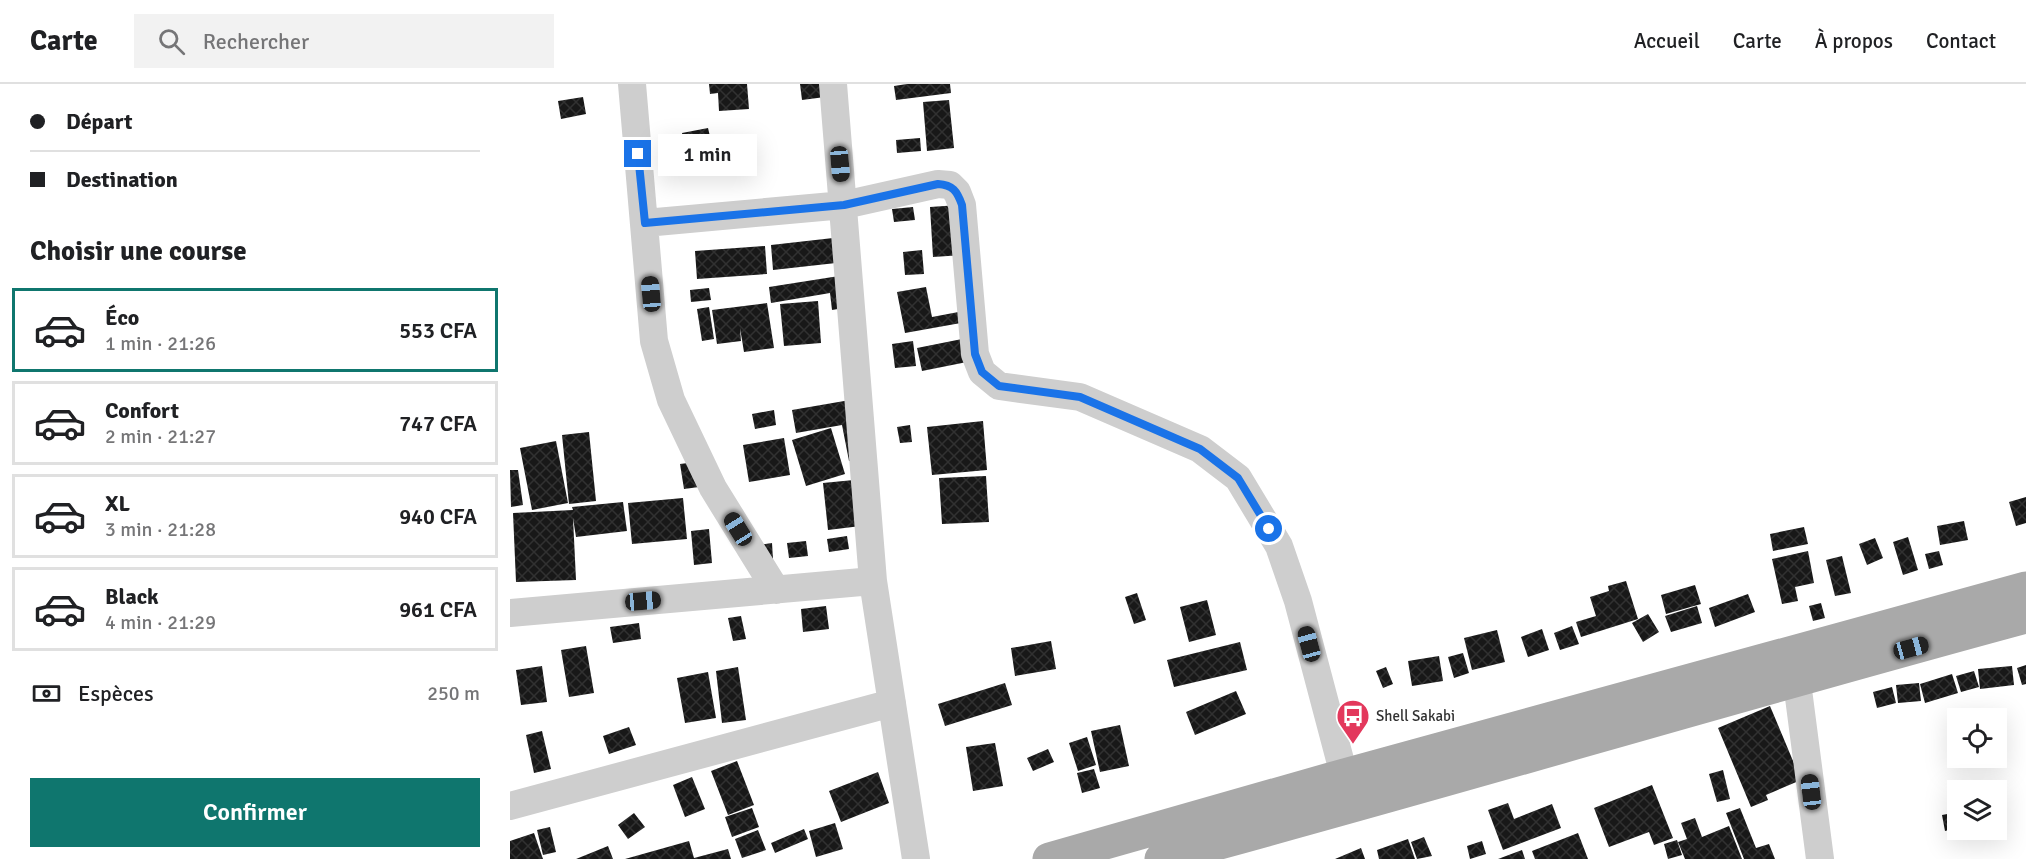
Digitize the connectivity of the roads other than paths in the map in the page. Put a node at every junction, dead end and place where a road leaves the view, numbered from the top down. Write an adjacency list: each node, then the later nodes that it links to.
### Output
1 (632, 84): 4 (street)
2 (833, 84): 3 (street)
3 (844, 205): 4 (street); 5 (street); 12 (street)
4 (645, 223): 7 (street)
5 (873, 581): 7 (street); 11 (street)
6 (2026, 588): 10 (main road)
7 (776, 590): 8 (street)
8 (510, 613)
9 (2026, 616): 10 (main road)
10 (1795, 666): 12 (main road); 14 (main road); 18 (street)
11 (892, 703): 13 (street); 15 (street)
12 (1344, 775): 14 (street); 16 (main road)
13 (510, 806)
14 (1350, 808): 17 (main road)
15 (916, 859)
16 (1049, 859)
17 (1161, 859)
18 (1820, 859)

